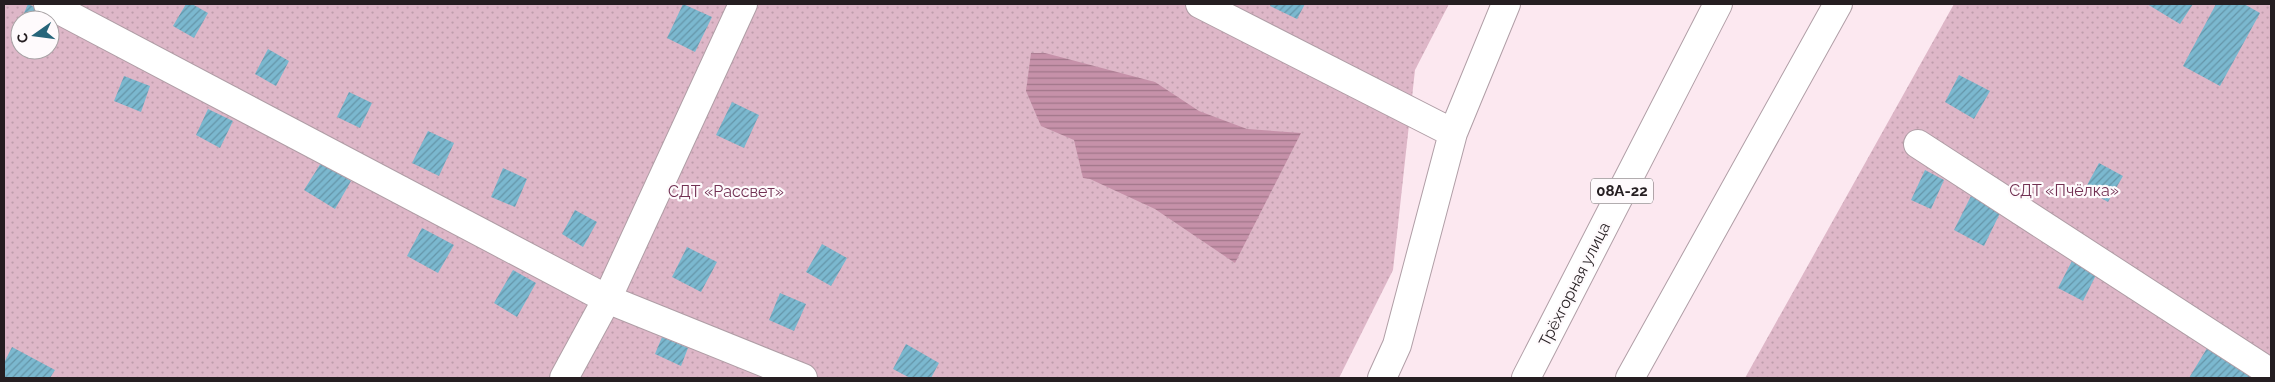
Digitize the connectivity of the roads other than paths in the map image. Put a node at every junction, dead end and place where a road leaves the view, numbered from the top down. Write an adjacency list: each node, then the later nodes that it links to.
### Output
1 (48, 4): 9 (main road)
2 (743, 4): 9 (main road)
3 (1200, 4): 7 (main road)
4 (1506, 4): 7 (main road)
5 (1718, 4): 14 (main road, Трёхгорная улица / 08А-22)
6 (1838, 4): 15 (main road)
7 (1453, 133): 13 (main road)
8 (1918, 144): 10 (main road)
9 (607, 299): 11 (main road); 12 (main road)
10 (2271, 373)
11 (564, 378)
12 (803, 378)
13 (1382, 378)
14 (1526, 378)
15 (1630, 378)

